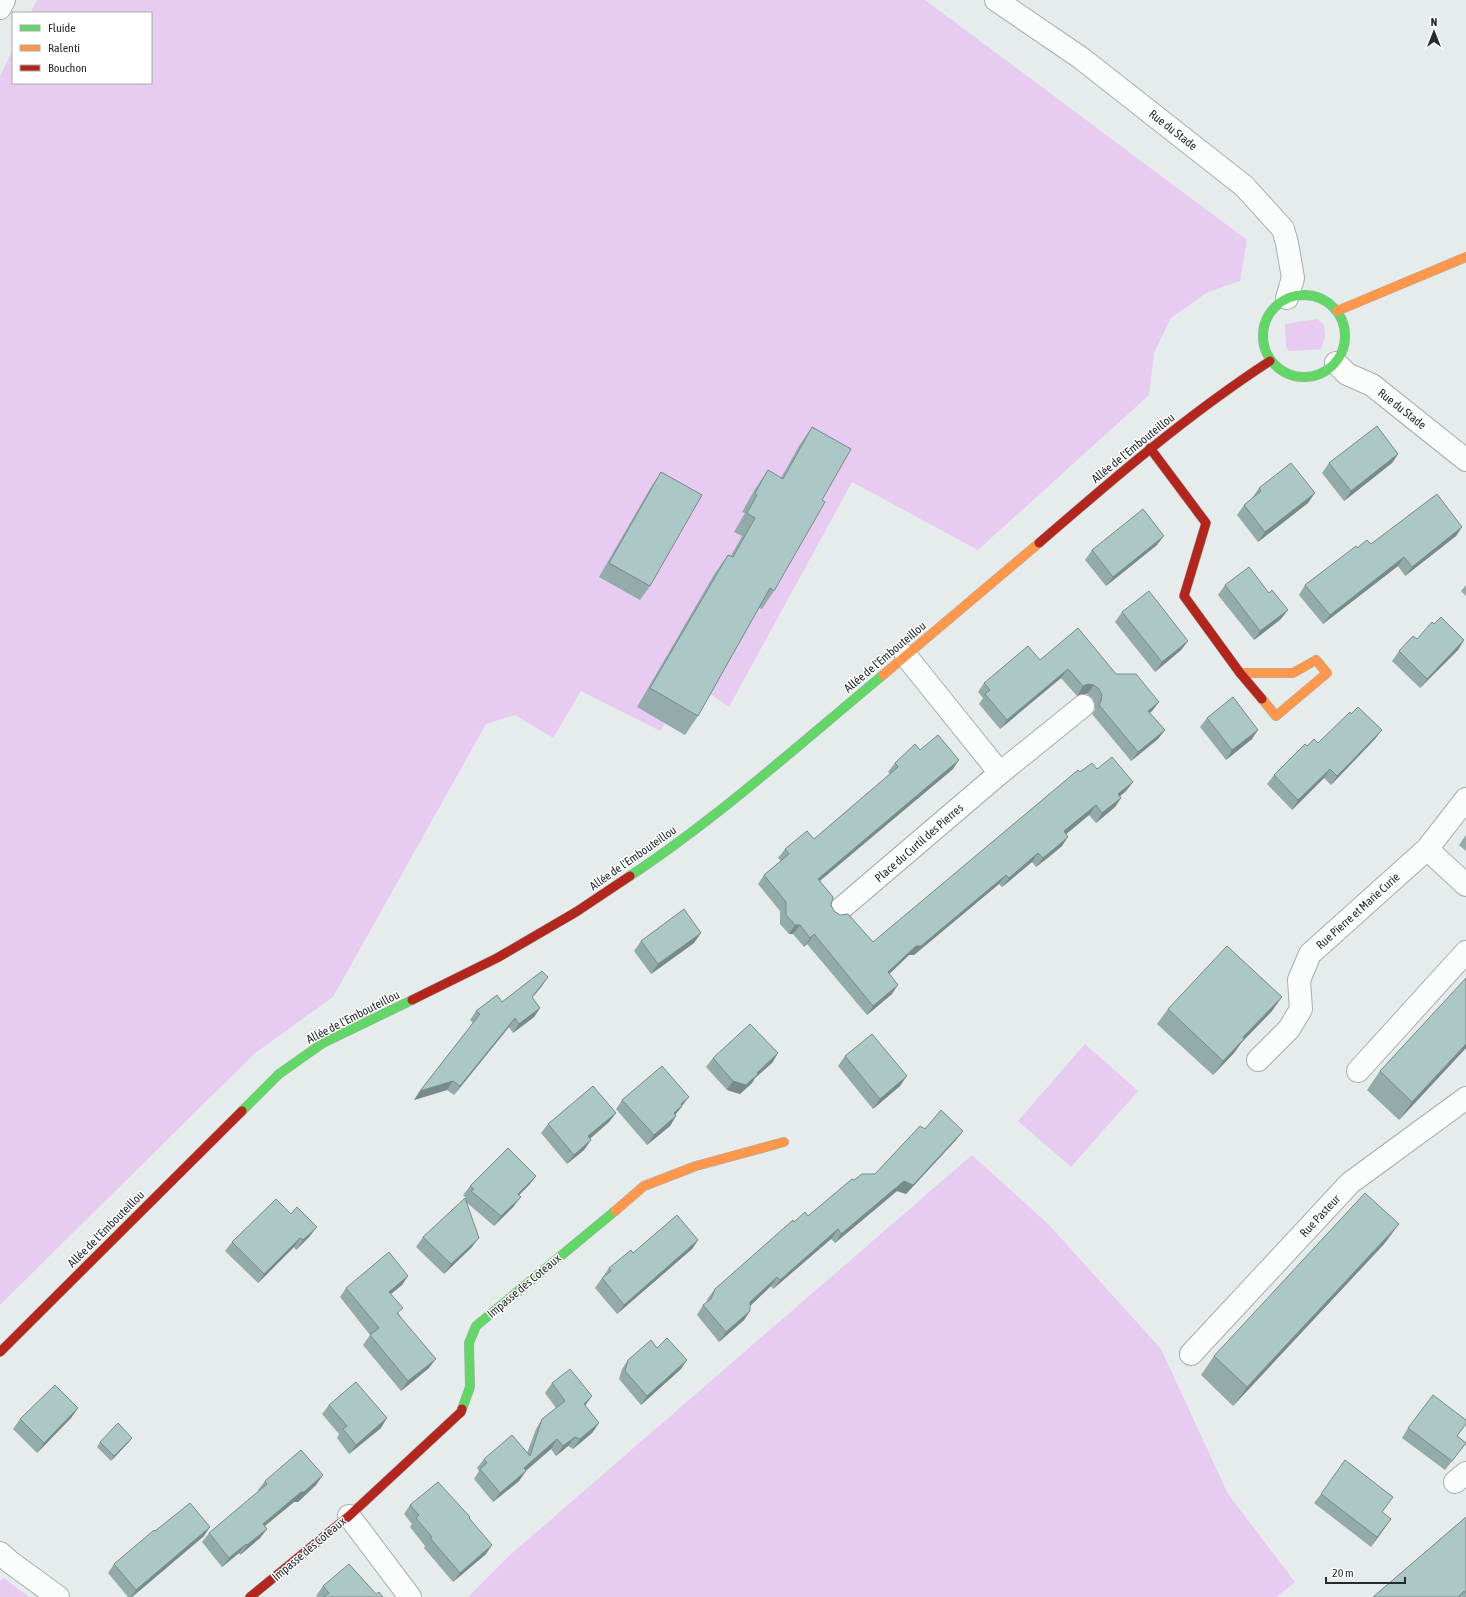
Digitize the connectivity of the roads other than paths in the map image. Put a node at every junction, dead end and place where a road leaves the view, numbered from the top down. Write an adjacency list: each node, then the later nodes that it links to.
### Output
1 (4, 0): 3 (street)
2 (996, 0): 5 (street, Rue du Stade)
3 (0, 8)
4 (1466, 257): 6 (street)
5 (1287, 298): 6 (street); 7 (street)
6 (1337, 311): 8 (street)
7 (1270, 361): 8 (street); 9 (street, Allée de l'Embouteillou)
8 (1336, 363): 10 (street, Rue du Stade)
9 (1150, 448): 11 (street, Allée de l'Embouteillou); 12 (street)
10 (1466, 460)
11 (906, 656): 14 (street); 24 (street, Allée de l'Embouteillou)
12 (1240, 673): 12 (street)
13 (1083, 706): 14 (street, Place du Curtil des Pierres)
14 (1000, 773): 18 (street, Place du Curtil des Pierres)
15 (1466, 799): 16 (street, Rue Pierre et Marie Curie)
16 (1427, 849): 17 (street); 20 (street, Rue Pierre et Marie Curie)
17 (1466, 885)
18 (837, 912)
19 (1466, 952): 21 (street)
20 (1258, 1060)
21 (1358, 1071)
22 (1466, 1098): 25 (street, Rue Pasteur)
23 (784, 1142): 26 (street, Impasse des Coteaux)
24 (0, 1352)
25 (1191, 1354)
26 (349, 1516): 29 (street, Impasse des Coteaux); 30 (street, Impasse des Coteaux)
27 (0, 1553): 28 (street)
28 (58, 1597)
29 (250, 1597)
30 (410, 1597)

